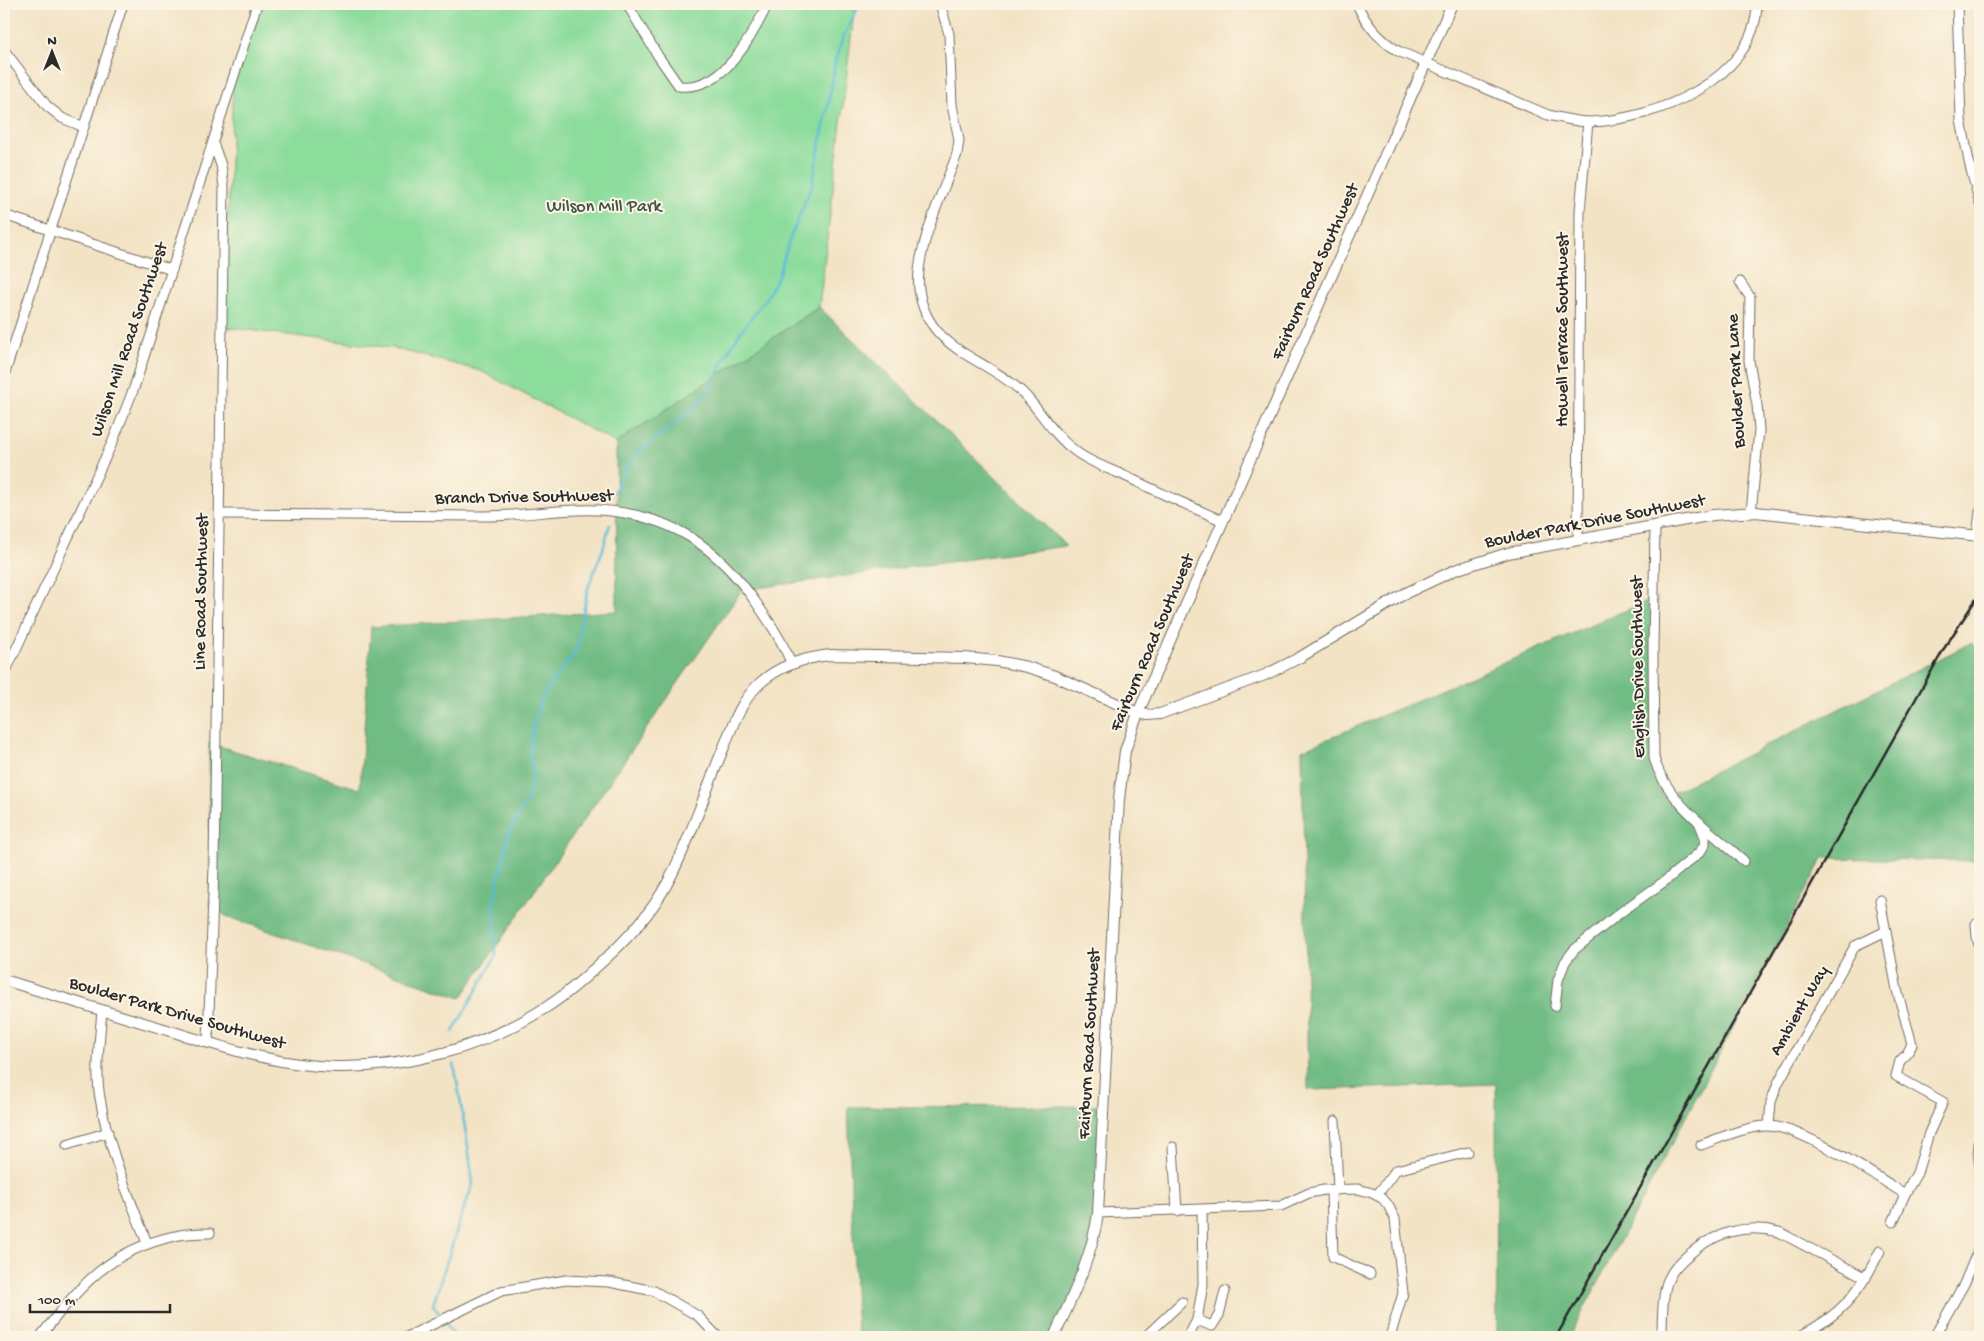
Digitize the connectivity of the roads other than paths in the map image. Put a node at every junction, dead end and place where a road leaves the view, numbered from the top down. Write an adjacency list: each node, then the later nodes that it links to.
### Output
1 (123, 4): 13 (street)
2 (257, 4): 14 (street, Wilson Mill Road Southwest)
3 (627, 4): 4 (street)
4 (768, 4)
5 (940, 4): 24 (street)
6 (1356, 4): 11 (street)
7 (1452, 4): 11 (street, Fairburn Road Southwest)
8 (1757, 4): 12 (street)
9 (1957, 4): 15 (street)
10 (4, 50): 13 (street)
11 (1426, 63): 12 (street); 24 (street, Fairburn Road Southwest)
12 (1588, 122): 27 (street, Howell Terrace Southwest)
13 (84, 127): 17 (street)
14 (213, 143): 18 (street, Wilson Mill Road Southwest); 23 (street, Line Road Southwest)
15 (1980, 204)
16 (4, 215): 17 (street)
17 (50, 231): 18 (street); 20 (street)
18 (172, 270): 29 (street, Wilson Mill Road Southwest)
19 (1740, 282): 22 (street, Boulder Park Lane)
20 (4, 376)
21 (1980, 512): 26 (street)
22 (1751, 513): 25 (street, Boulder Park Drive Southwest); 26 (street, Boulder Park Drive Southwest)
23 (219, 514): 28 (street, Branch Drive Southwest); 40 (street, Line Road Southwest)
24 (1223, 521): 30 (street, Fairburn Road Southwest)
25 (1655, 526): 27 (street, Boulder Park Drive Southwest); 31 (street, English Drive Southwest)
26 (1979, 536)
27 (1578, 540): 30 (street, Boulder Park Drive Southwest)
28 (791, 663): 30 (street, Boulder Park Drive Southwest); 40 (street, Boulder Park Drive Southwest)
29 (4, 674)
30 (1138, 713): 55 (street, Fairburn Road Southwest)
31 (1698, 820): 32 (street, English Drive Southwest); 38 (street)
32 (1744, 861)
33 (1880, 900): 35 (street)
34 (1980, 924): 36 (street)
35 (1886, 931): 42 (street, Ambient Way); 51 (street)
36 (1980, 949)
37 (4, 980): 39 (street, Boulder Park Drive Southwest)
38 (1555, 1006)
39 (102, 1010): 40 (street, Boulder Park Drive Southwest); 43 (street)
40 (208, 1042)
41 (1335, 1121): 50 (street)
42 (1769, 1126): 45 (street); 51 (street)
43 (108, 1132): 46 (street); 58 (street)
44 (1980, 1135): 49 (street)
45 (1701, 1144)
46 (67, 1145)
47 (1173, 1147): 54 (street)
48 (1468, 1152): 52 (street)
49 (1980, 1167)
50 (1334, 1190): 52 (street); 53 (street); 61 (street)
51 (1905, 1194): 56 (street)
52 (1377, 1195): 74 (street)
53 (1202, 1210): 54 (street); 65 (street)
54 (1177, 1211): 55 (street)
55 (1098, 1213): 72 (street, Fairburn Road Southwest)
56 (1893, 1222)
57 (210, 1232): 58 (street)
58 (147, 1243): 69 (street)
59 (1980, 1246): 77 (street)
60 (1880, 1251): 62 (street)
61 (1370, 1274)
62 (1866, 1278): 75 (street); 76 (street)
63 (1225, 1292): 65 (street)
64 (1182, 1302): 67 (street)
65 (1197, 1320): 73 (street)
66 (4, 1334): 68 (street)
67 (1148, 1336)
68 (6, 1337)
69 (40, 1337)
70 (407, 1337): 71 (street)
71 (718, 1337)
72 (1054, 1337)
73 (1188, 1337)
74 (1390, 1337)
75 (1662, 1337)
76 (1798, 1337)
77 (1934, 1337)

